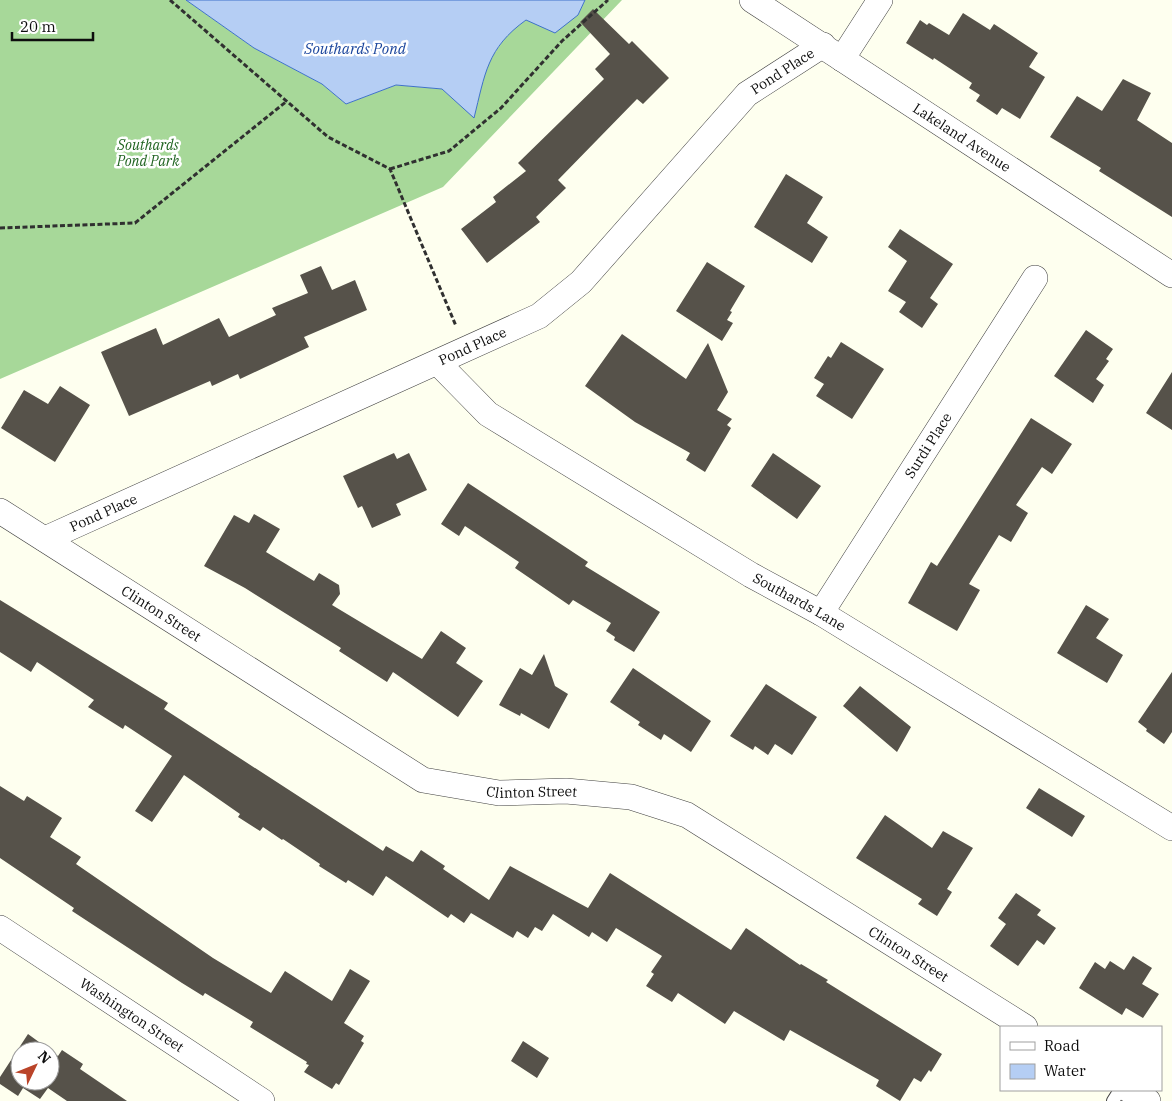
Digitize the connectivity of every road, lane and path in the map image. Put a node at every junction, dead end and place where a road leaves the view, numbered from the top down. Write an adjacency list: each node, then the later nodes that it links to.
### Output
1 (170, 0): 6 (path)
2 (608, 0): 7 (path)
3 (752, 0): 5 (street, Lakeland Avenue)
4 (880, 0): 5 (street, Pond Place)
5 (833, 52): 9 (street, Lakeland Avenue); 11 (street, Pond Place)
6 (286, 101): 7 (path); 8 (path)
7 (390, 169): 11 (path)
8 (0, 228)
9 (1172, 275)
10 (1035, 278): 15 (street, Surdi Place)
11 (465, 350): 12 (street, Pond Place)
12 (438, 363): 14 (street, Pond Place); 15 (street, Southards Lane)
13 (0, 511): 14 (street, Clinton Street)
14 (45, 539): 18 (street, Clinton Street)
15 (821, 612): 16 (street, Southards Lane)
16 (1172, 828)
17 (0, 928): 20 (street, Washington Street)
18 (1023, 1026)
19 (1131, 1091): 21 (street)
20 (262, 1101)
21 (1148, 1101)

